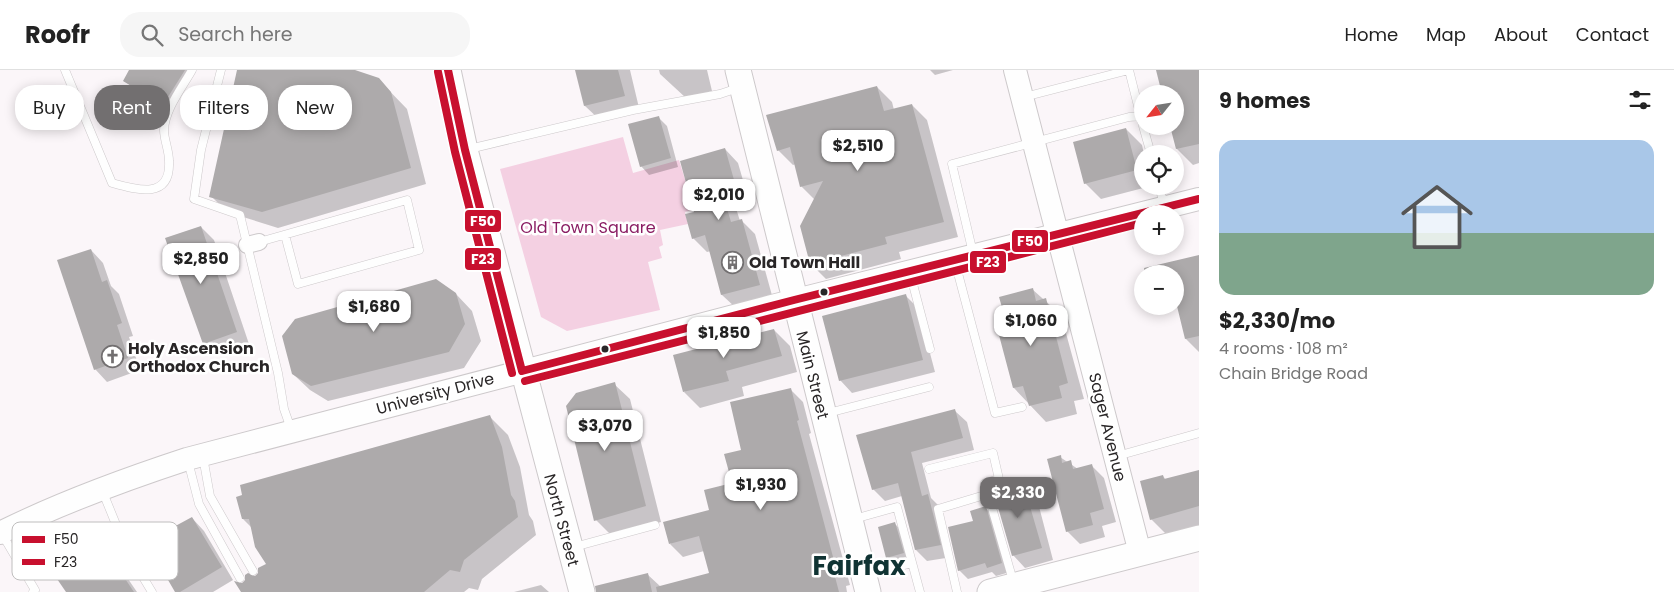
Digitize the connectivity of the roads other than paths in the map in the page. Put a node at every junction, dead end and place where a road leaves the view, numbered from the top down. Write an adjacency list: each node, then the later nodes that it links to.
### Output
1 (65, 70): 2 (lane)
2 (192, 70)
3 (221, 70): 17 (lane)
4 (448, 70): 12 (main road, North Street)
5 (1015, 70): 9 (street, Sager Avenue)
6 (1129, 70): 8 (lane); 9 (lane)
7 (740, 78): 12 (lane); 20 (main road, Main Street)
8 (1134, 89)
9 (1022, 98): 11 (street, Sager Avenue)
10 (1134, 118): 11 (lane)
11 (1034, 142): 15 (street, Sager Avenue); 18 (lane)
12 (465, 150): 22 (main road, North Street)
13 (1162, 197): 14 (street, University Drive); 15 (street, University Drive)
14 (1199, 199)
15 (1058, 234): 18 (street, University Drive); 28 (street, Sager Avenue)
16 (285, 235): 16 (lane); 17 (lane)
17 (253, 243): 26 (lane)
18 (964, 258): 19 (street, University Drive); 24 (lane)
19 (910, 271): 20 (street, University Drive); 21 (lane)
20 (794, 300): 22 (street, University Drive); 25 (main road, Main Street)
21 (930, 349)
22 (522, 371): 26 (street, University Drive); 39 (main road, North Street)
23 (929, 386): 25 (lane)
24 (1022, 407)
25 (823, 414): 33 (main road, Main Street)
26 (292, 431): 29 (street, University Drive)
27 (1199, 433): 28 (lane)
28 (1116, 456): 41 (street, Sager Avenue)
29 (195, 457): 31 (street, University Drive); 43 (lane); 44 (lane)
30 (929, 469): 32 (lane)
31 (102, 488): 34 (street, University Drive); 35 (lane)
32 (988, 494): 48 (lane); 53 (lane)
33 (850, 520): 42 (lane); 47 (main road, Main Street)
34 (23, 522)
35 (115, 522)
36 (655, 525): 39 (lane)
37 (1, 533): 40 (lane)
38 (1199, 538): 41 (main road)
39 (570, 548): 51 (main road, North Street)
40 (12, 551)
41 (1140, 553): 48 (main road)
42 (912, 563): 47 (lane); 52 (lane)
43 (253, 570)
44 (240, 578)
45 (30, 580): 49 (lane)
46 (145, 580): 50 (lane)
47 (866, 583)
48 (1014, 586): 54 (main road)
49 (33, 592)
50 (152, 592)
51 (582, 592)
52 (920, 592)
53 (957, 592)
54 (990, 592)

